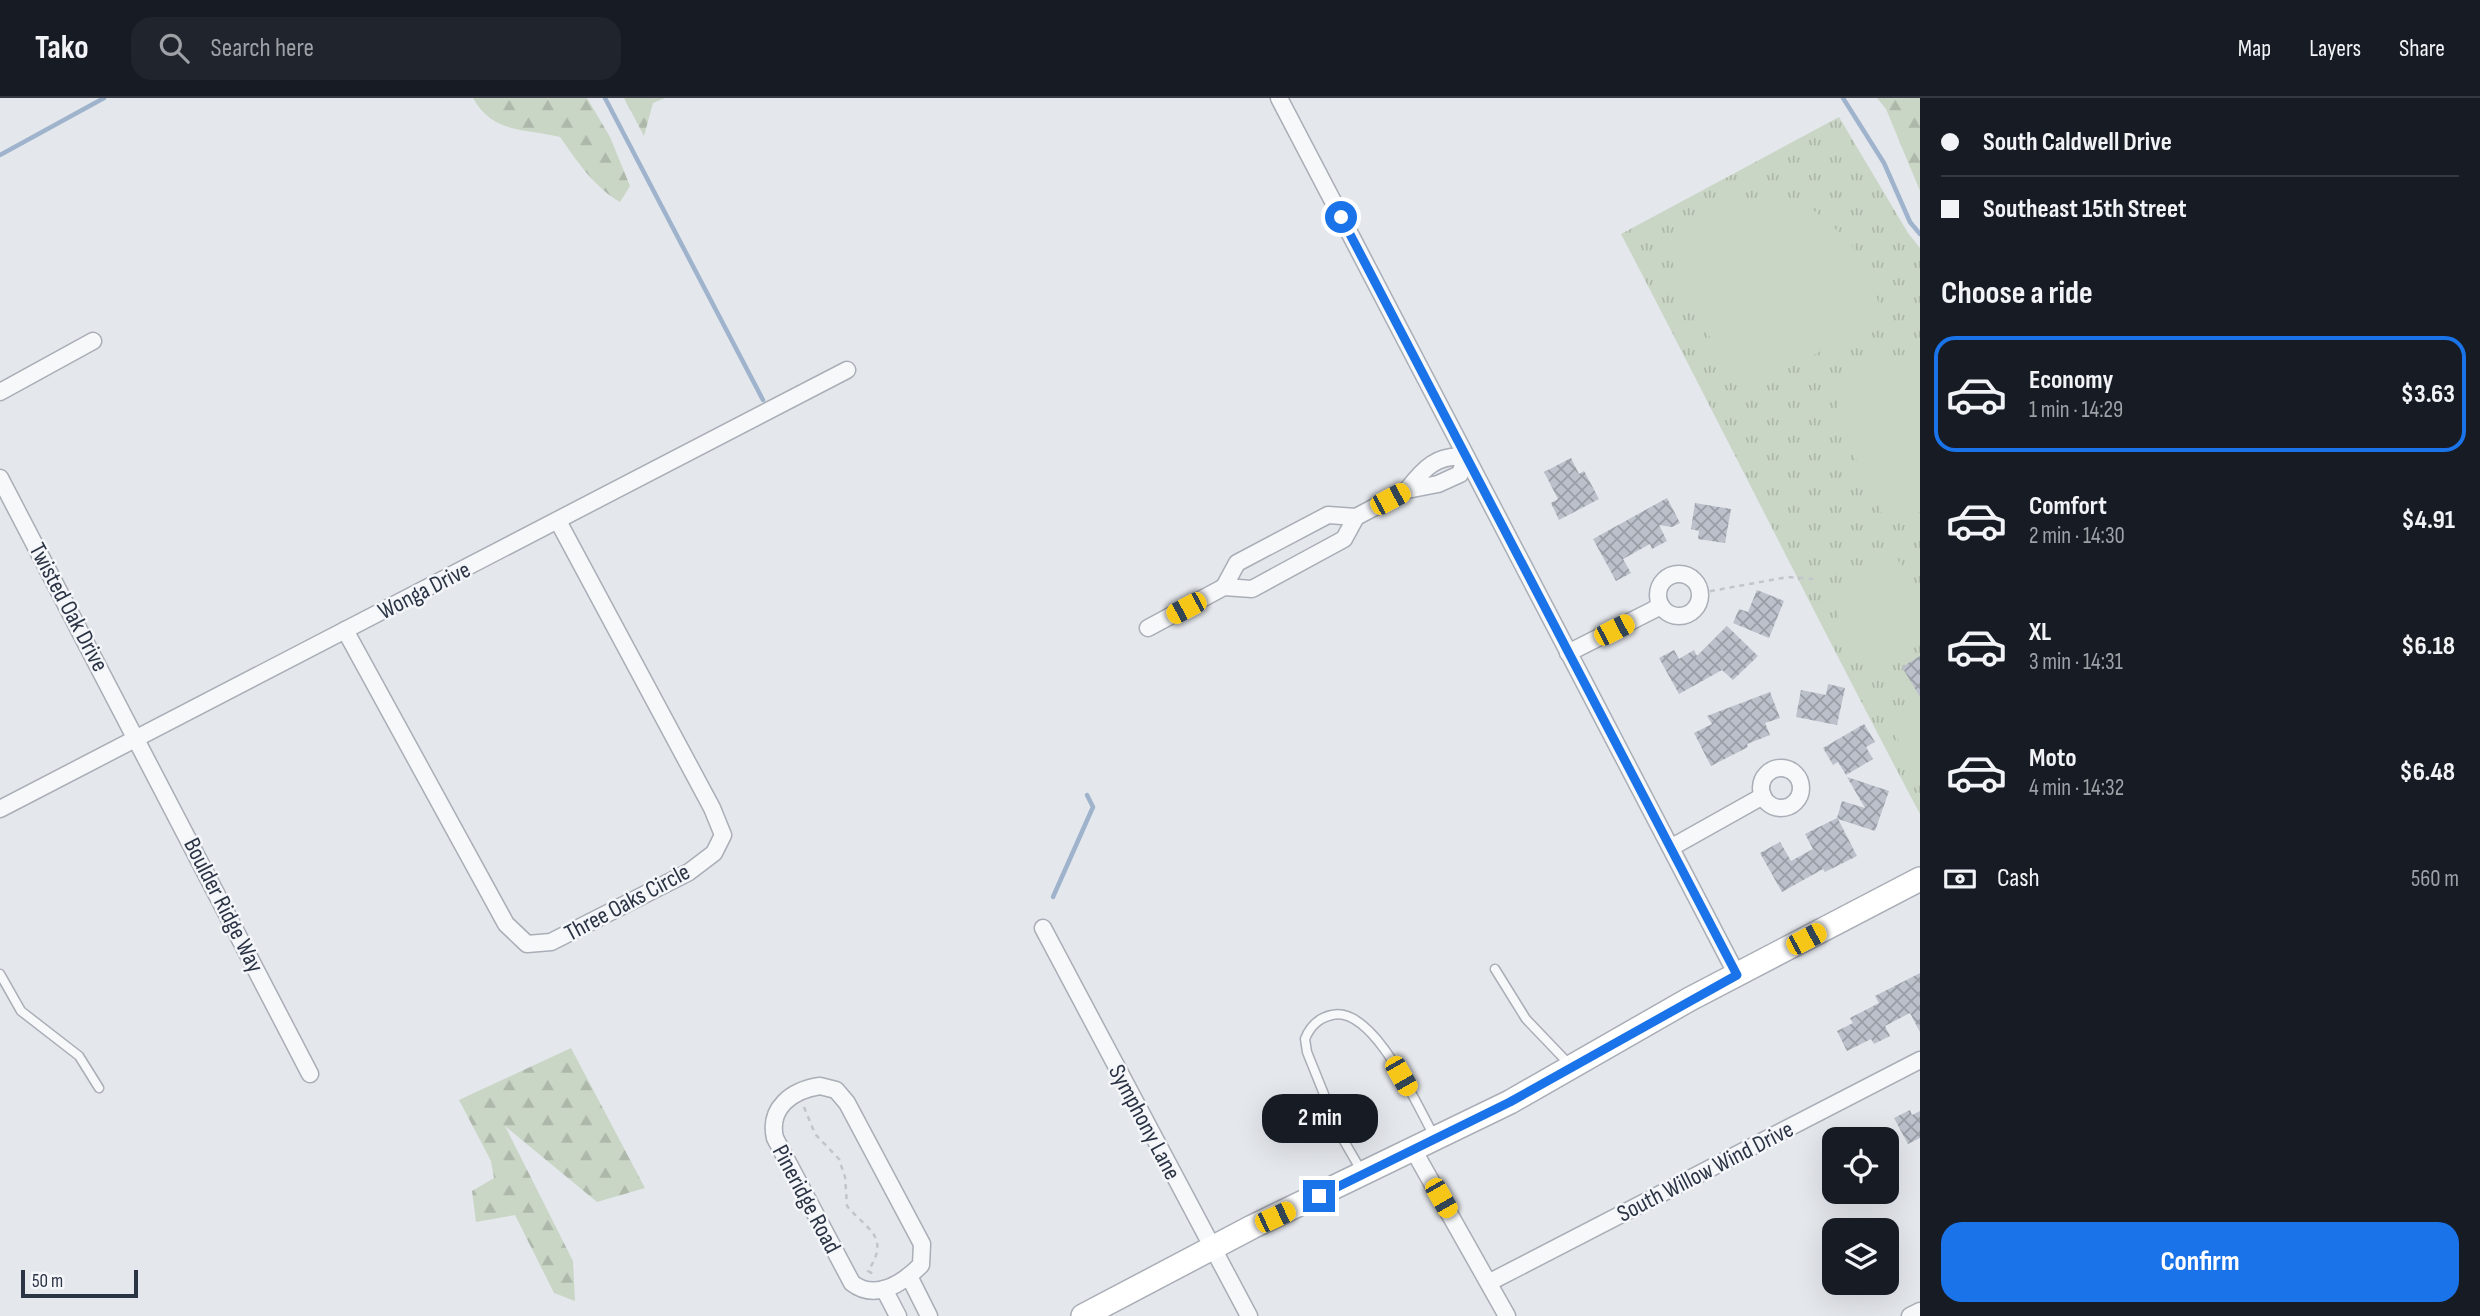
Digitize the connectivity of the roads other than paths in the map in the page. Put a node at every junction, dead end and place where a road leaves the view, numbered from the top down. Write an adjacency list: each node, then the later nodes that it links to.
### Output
1 (1279, 98): 5 (street)
2 (93, 341): 4 (street)
3 (847, 370): 11 (street, Wonga Drive)
4 (0, 392)
5 (1466, 457): 6 (street); 8 (street); 16 (street)
6 (1429, 466): 8 (street); 9 (street)
7 (0, 478): 17 (street, Twisted Oak Drive)
8 (1438, 484): 9 (street)
9 (1407, 490): 10 (street)
10 (1356, 517): 12 (street); 12 (street)
11 (558, 521): 15 (street, Wonga Drive); 15 (street, Three Oaks Circle)
12 (1224, 587): 14 (street)
13 (1661, 606): 13 (street); 16 (street)
14 (1148, 628)
15 (345, 630): 17 (street, Wonga Drive)
16 (1568, 653): 20 (street)
17 (137, 736): 19 (street, Wonga Drive); 28 (street, Boulder Ridge Way)
18 (1763, 796): 20 (street)
19 (0, 809)
20 (1672, 847): 25 (street)
21 (1920, 879): 25 (main road)
22 (1043, 928): 33 (street, Symphony Lane)
23 (1495, 969): 27 (lane)
24 (0, 974): 29 (lane)
25 (1737, 975): 27 (main road)
26 (1920, 1060): 35 (street, South Willow Wind Drive)
27 (1572, 1067): 30 (main road)
28 (310, 1074)
29 (99, 1088)
30 (1436, 1140): 31 (main road); 32 (lane)
31 (1415, 1151): 32 (main road); 35 (street)
32 (1364, 1175): 33 (main road)
33 (1212, 1249): 40 (main road); 41 (street, Symphony Lane)
34 (909, 1276): 36 (street); 36 (street, Pineridge Road); 39 (street)
35 (1490, 1282): 42 (street)
36 (880, 1285): 38 (street)
37 (1920, 1311): 43 (street)
38 (898, 1316)
39 (929, 1316)
40 (1083, 1316)
41 (1249, 1316)
42 (1507, 1316)
43 (1910, 1316)

